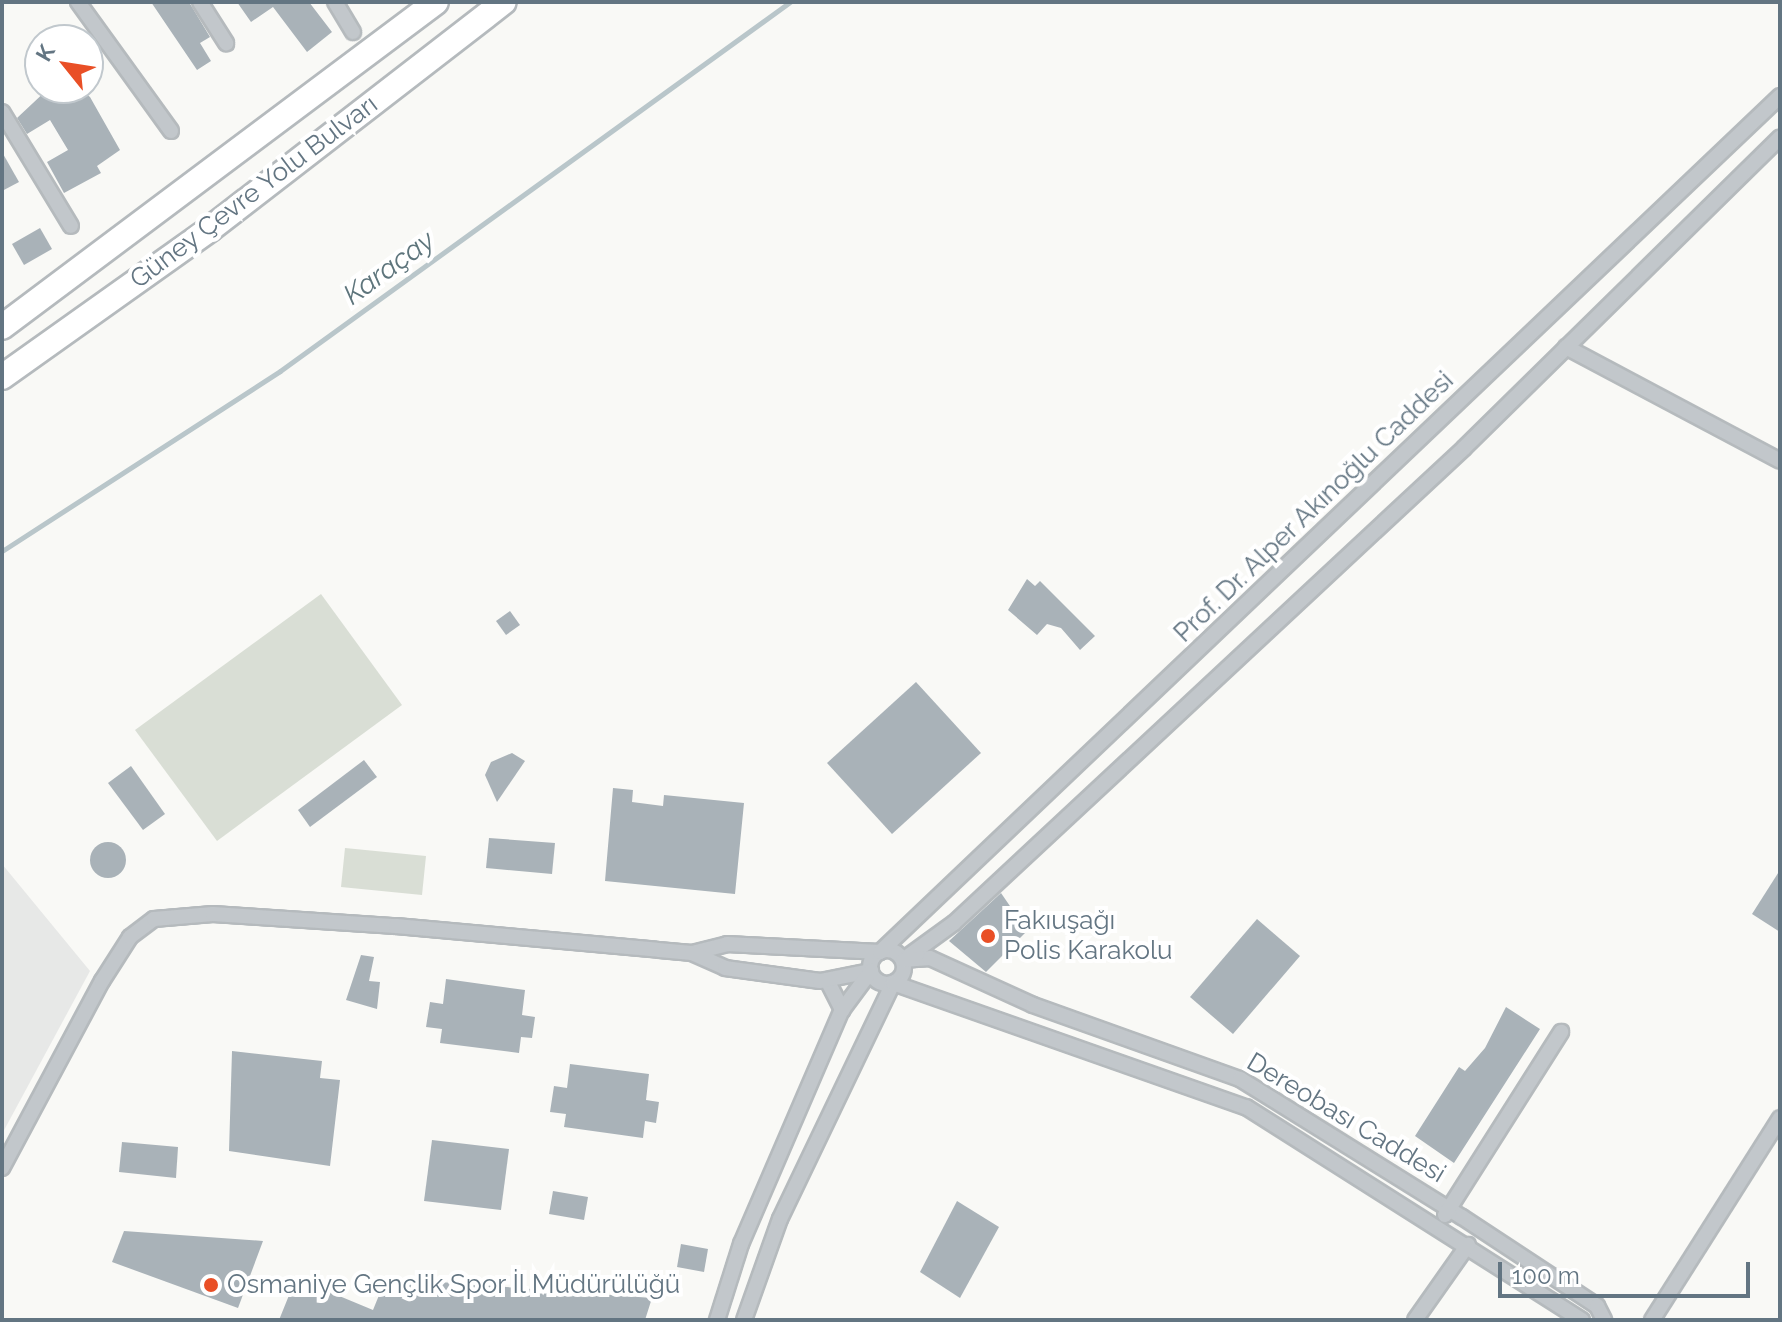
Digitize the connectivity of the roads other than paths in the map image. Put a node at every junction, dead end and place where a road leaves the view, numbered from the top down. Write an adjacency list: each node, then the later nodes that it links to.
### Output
1 (78, 2): 10 (street)
2 (200, 2): 7 (street)
3 (335, 2): 6 (street)
4 (436, 2): 13 (highway, Güney Çevre Yolu Bulvarı)
5 (504, 2): 15 (highway, Güney Çevre Yolu Bulvarı)
6 (353, 32)
7 (226, 43)
8 (1780, 96): 18 (street, Prof. Dr. Alper Akınoğlu Caddesi)
9 (2, 112): 12 (street)
10 (171, 131)
11 (1780, 137): 14 (street)
12 (71, 226)
13 (2, 327)
14 (1566, 347): 16 (street); 17 (street)
15 (2, 377)
16 (1780, 461)
17 (936, 936): 20 (street); 21 (street)
18 (880, 952): 19 (street); 21 (street); 22 (street)
19 (692, 953): 23 (street); 30 (street)
20 (930, 958): 21 (street, Dereobası Caddesi); 31 (street, Dereobası Caddesi)
21 (903, 960): 24 (street)
22 (871, 971): 23 (street); 24 (street, Dereobası Caddesi); 27 (street)
23 (827, 980): 27 (street)
24 (893, 983): 25 (street, Dereobası Caddesi); 26 (street)
25 (907, 990): 26 (street); 32 (street, Dereobası Caddesi)
26 (881, 1005): 35 (street)
27 (842, 1010): 34 (street)
28 (1561, 1032): 31 (street)
29 (1780, 1118): 39 (street)
30 (2, 1168)
31 (1449, 1208): 32 (street); 38 (street, Dereobası Caddesi)
32 (1438, 1225): 33 (street, Dereobası Caddesi)
33 (1468, 1245): 36 (street); 37 (street, Dereobası Caddesi)
34 (717, 1320)
35 (744, 1320)
36 (1415, 1320)
37 (1582, 1320)
38 (1604, 1320)
39 (1652, 1320)

